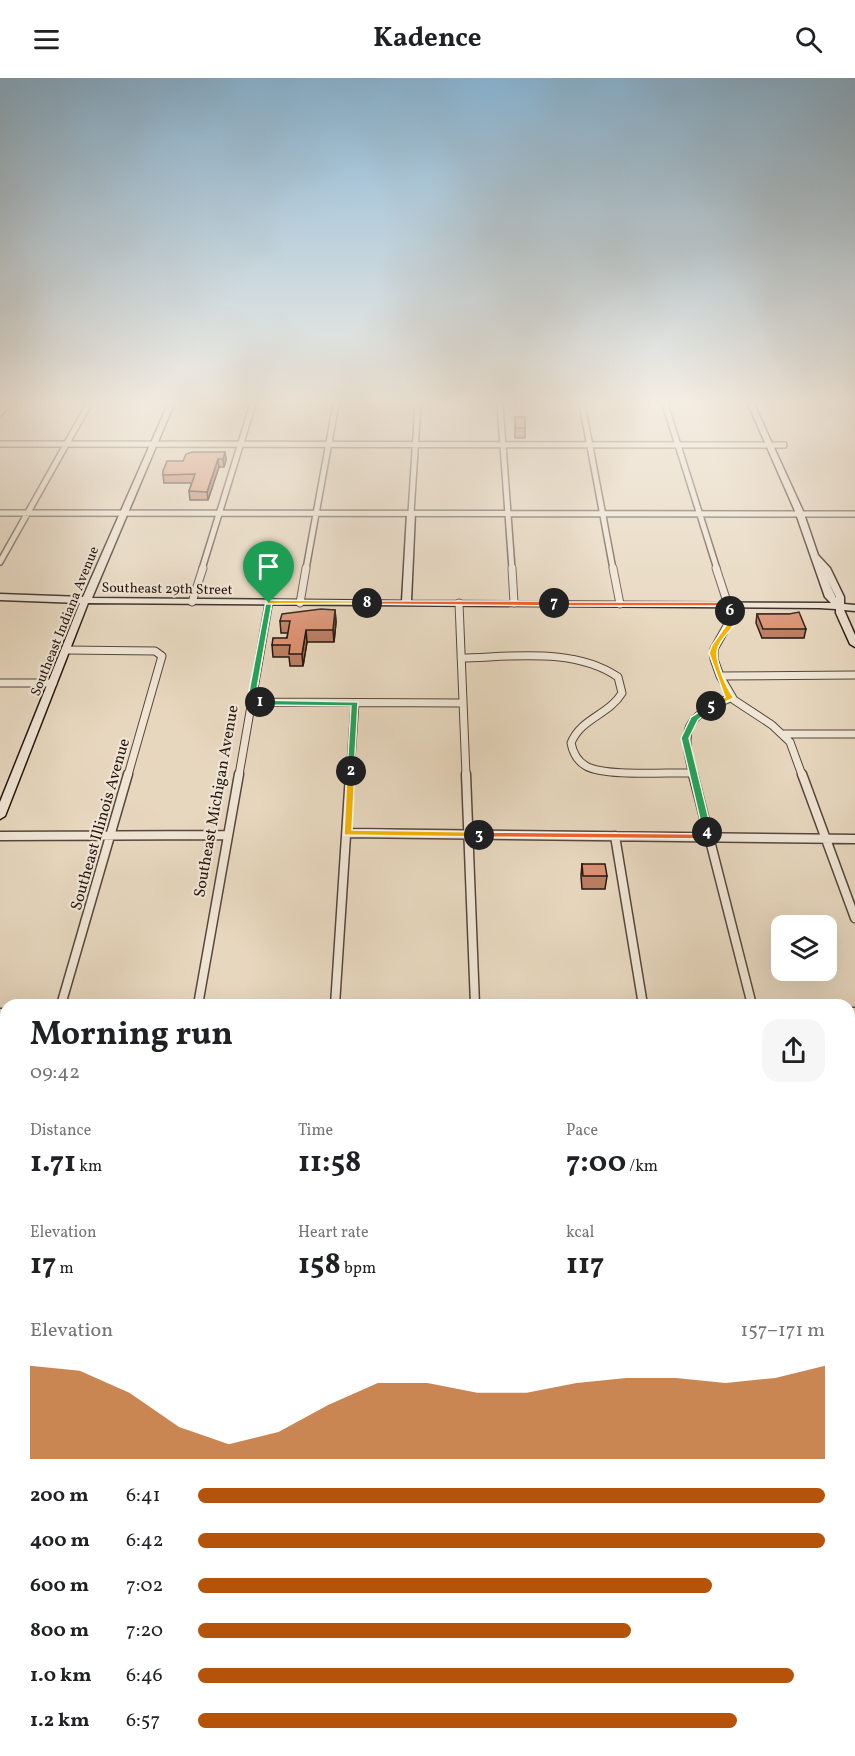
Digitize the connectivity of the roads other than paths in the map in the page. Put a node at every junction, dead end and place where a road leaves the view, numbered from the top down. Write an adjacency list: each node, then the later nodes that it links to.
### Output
1 (45, 482): 11 (street)
2 (136, 482): 12 (main road, Southeast Indiana Avenue)
3 (229, 482): 13 (street)
4 (320, 482): 14 (street)
5 (413, 482): 15 (street)
6 (505, 482): 16 (street)
7 (597, 482): 17 (street)
8 (690, 482): 18 (street)
9 (786, 482): 19 (main road)
10 (0, 513): 11 (street)
11 (28, 513): 12 (street); 21 (street)
12 (123, 513): 13 (street); 23 (main road, Southeast Indiana Avenue)
13 (219, 513): 14 (street); 24 (street)
14 (314, 513): 15 (street); 26 (street)
15 (411, 513): 16 (street); 27 (main road)
16 (507, 514): 17 (street); 29 (street)
17 (603, 514): 18 (street); 31 (street)
18 (700, 514): 19 (street); 32 (street)
19 (800, 514): 20 (street); 33 (main road)
20 (855, 514)
21 (0, 562)
22 (0, 597): 23 (main road, Southeast 29th Street)
23 (86, 599): 24 (main road, Southeast 29th Street); 36 (main road, Southeast Indiana Avenue)
24 (192, 602): 25 (main road, Southeast 29th Street)
25 (269, 603): 26 (main road, Southeast 29th Street); 43 (street, Southeast Michigan Avenue)
26 (300, 603): 27 (main road, Southeast 29th Street)
27 (406, 603): 28 (main road, Southeast 29th Street)
28 (459, 603): 29 (main road, Southeast 29th Street); 37 (street)
29 (513, 603): 31 (main road, Southeast 29th Street)
30 (855, 603): 33 (main road, Southeast 29th Street)
31 (620, 604): 32 (main road, Southeast 29th Street)
32 (728, 604): 33 (main road, Southeast 29th Street); 39 (street)
33 (838, 605): 34 (main road, Southeast 29th Street); 35 (main road)
34 (855, 608)
35 (855, 644)
36 (66, 650): 41 (main road, Southeast Indiana Avenue); 53 (street, Southeast Illinois Avenue)
37 (461, 658): 45 (street); 48 (street)
38 (855, 675): 39 (street)
39 (720, 676): 42 (street)
40 (0, 683): 41 (street)
41 (53, 683): 49 (main road, Southeast Indiana Avenue)
42 (730, 698): 46 (street); 48 (street)
43 (251, 702): 44 (street); 54 (street, Southeast Michigan Avenue)
44 (356, 703): 45 (street); 51 (street)
45 (462, 703): 52 (street)
46 (784, 734): 47 (street); 58 (street)
47 (855, 734)
48 (693, 773): 57 (street)
49 (4, 794): 50 (main road, Southeast Indiana Avenue)
50 (0, 816)
51 (347, 833): 52 (street); 63 (street)
52 (468, 834): 56 (street); 64 (street)
53 (110, 835): 54 (street); 55 (street); 61 (street, Southeast Illinois Avenue)
54 (227, 835): 62 (street, Southeast Michigan Avenue)
55 (0, 836)
56 (615, 836): 57 (street); 65 (street)
57 (709, 837): 58 (street); 66 (street)
58 (826, 838): 59 (street); 60 (street)
59 (855, 839)
60 (855, 918)
61 (63, 999)
62 (199, 999)
63 (335, 999)
64 (475, 999)
65 (642, 999)
66 (750, 999)

